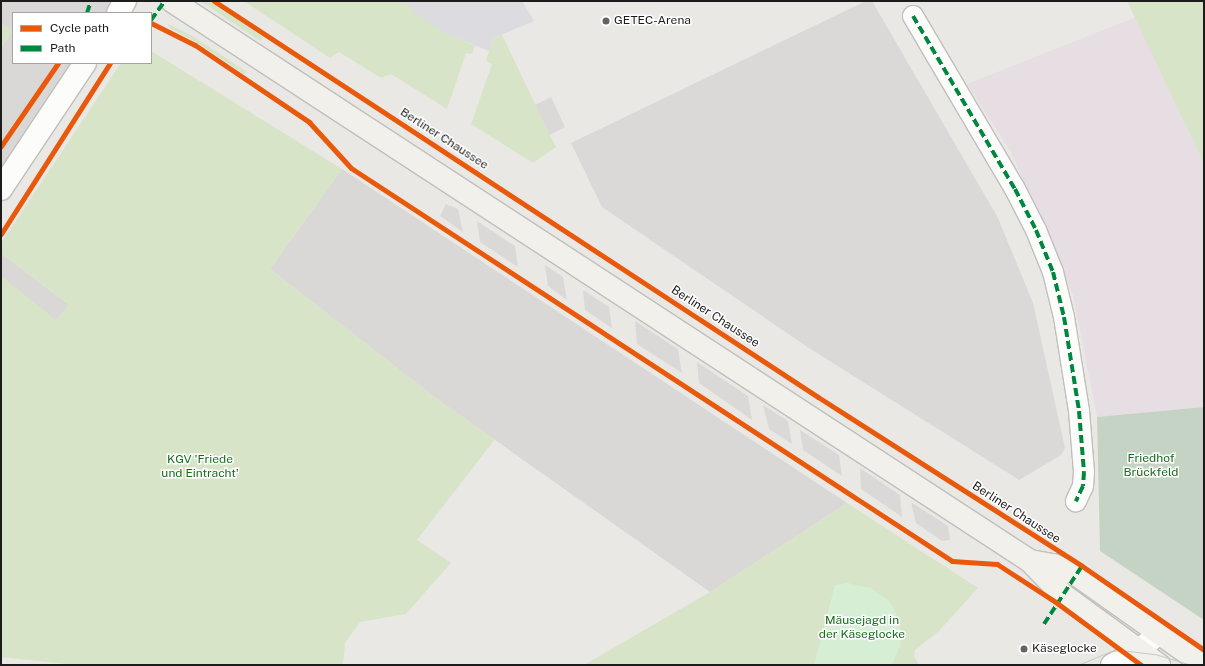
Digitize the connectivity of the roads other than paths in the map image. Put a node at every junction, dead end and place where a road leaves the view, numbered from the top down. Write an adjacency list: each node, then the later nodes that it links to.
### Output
1 (125, 1): 3 (street)
2 (172, 1): 8 (main road)
3 (119, 12)
4 (913, 16): 7 (street)
5 (84, 64): 6 (street)
6 (1, 189)
7 (1076, 501)
8 (1030, 560): 9 (main road); 10 (main road)
9 (1158, 633): 10 (street); 13 (main road)
10 (1139, 651): 11 (street); 12 (main road)
11 (1112, 665)
12 (1159, 665)
13 (1204, 665)

